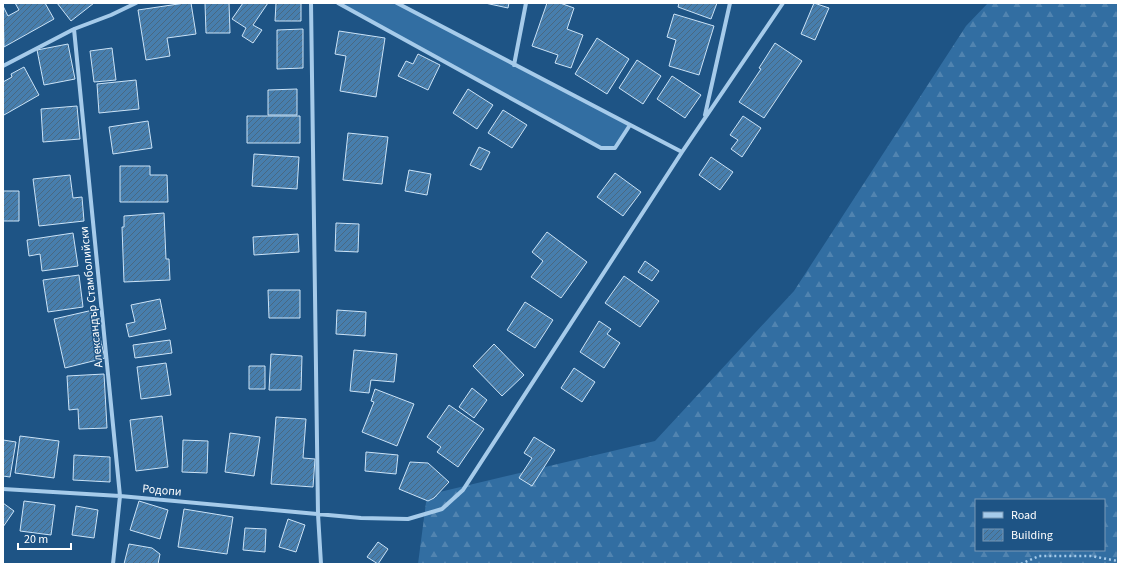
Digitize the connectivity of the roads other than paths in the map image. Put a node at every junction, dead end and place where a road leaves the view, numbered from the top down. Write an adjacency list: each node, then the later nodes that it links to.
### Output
1 (136, 3): 8 (street)
2 (311, 3): 16 (street)
3 (338, 3): 12 (street)
4 (397, 3): 9 (street)
5 (526, 3): 9 (street)
6 (730, 3): 11 (street)
7 (783, 3): 11 (street, Родопи)
8 (74, 29): 10 (street); 15 (street, Александър Стамболийски)
9 (514, 65): 12 (street)
10 (3, 66)
11 (705, 117): 13 (street, Родопи)
12 (630, 125): 13 (street)
13 (682, 152): 16 (street, Родопи)
14 (3, 489): 15 (street, Родопи)
15 (120, 496): 16 (street, Родопи); 17 (street, Александър Стамболийски)
16 (318, 514): 18 (street)
17 (113, 564)
18 (321, 564)

